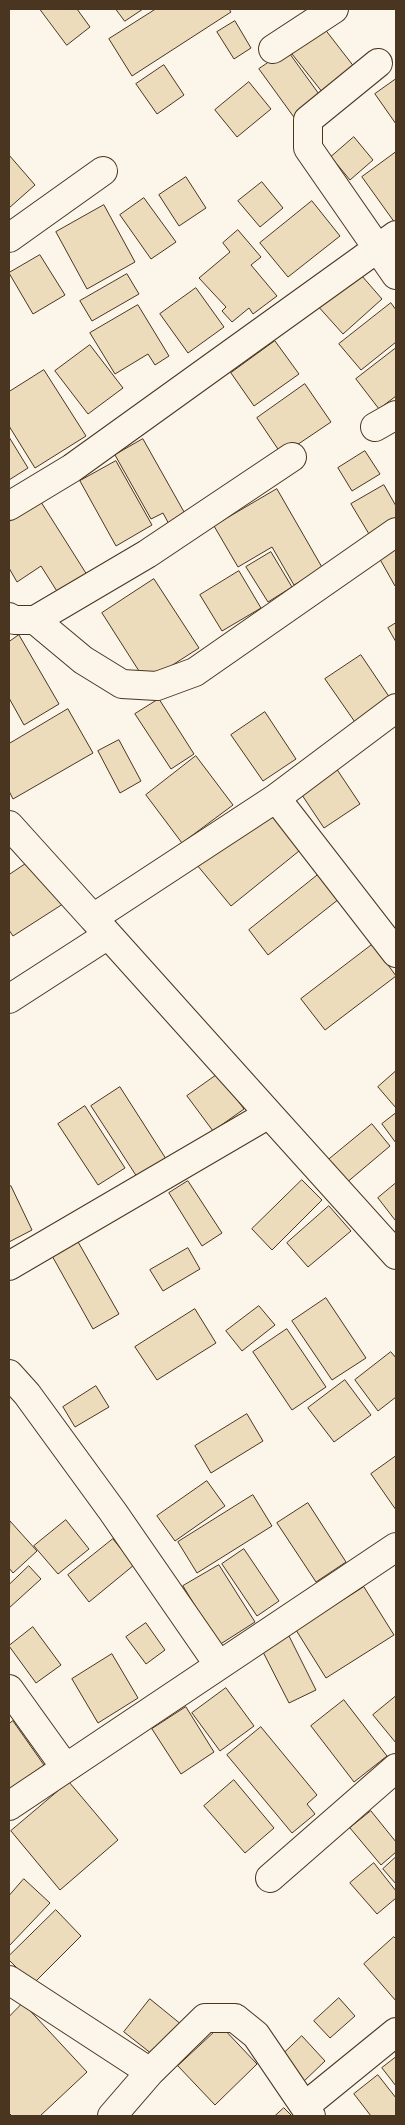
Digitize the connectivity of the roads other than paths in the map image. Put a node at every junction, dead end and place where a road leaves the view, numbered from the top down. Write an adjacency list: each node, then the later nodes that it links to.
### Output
1 (334, 9): 2 (street)
2 (273, 49)
3 (378, 63): 6 (street)
4 (103, 171): 5 (street)
5 (9, 238)
6 (387, 241): 7 (street); 9 (street)
7 (396, 275)
8 (292, 457): 12 (street)
9 (9, 506)
10 (396, 532): 12 (street)
11 (9, 617): 12 (street)
12 (35, 620)
13 (396, 708): 14 (street)
14 (276, 798): 16 (street); 17 (street)
15 (9, 824): 16 (street)
16 (100, 927): 18 (street); 19 (street)
17 (396, 953)
18 (9, 999)
19 (269, 1114): 20 (street); 21 (street)
20 (396, 1255)
21 (9, 1266)
22 (9, 1374): 24 (street)
23 (396, 1547): 24 (street)
24 (218, 1664): 26 (street)
25 (9, 1689): 26 (street)
26 (65, 1767): 28 (street)
27 (396, 1768): 29 (street)
28 (9, 1806)
29 (270, 1878)
30 (9, 1980): 32 (street)
31 (396, 2032): 33 (street)
32 (150, 2072): 33 (street); 34 (street)
33 (308, 2111)
34 (112, 2116)

